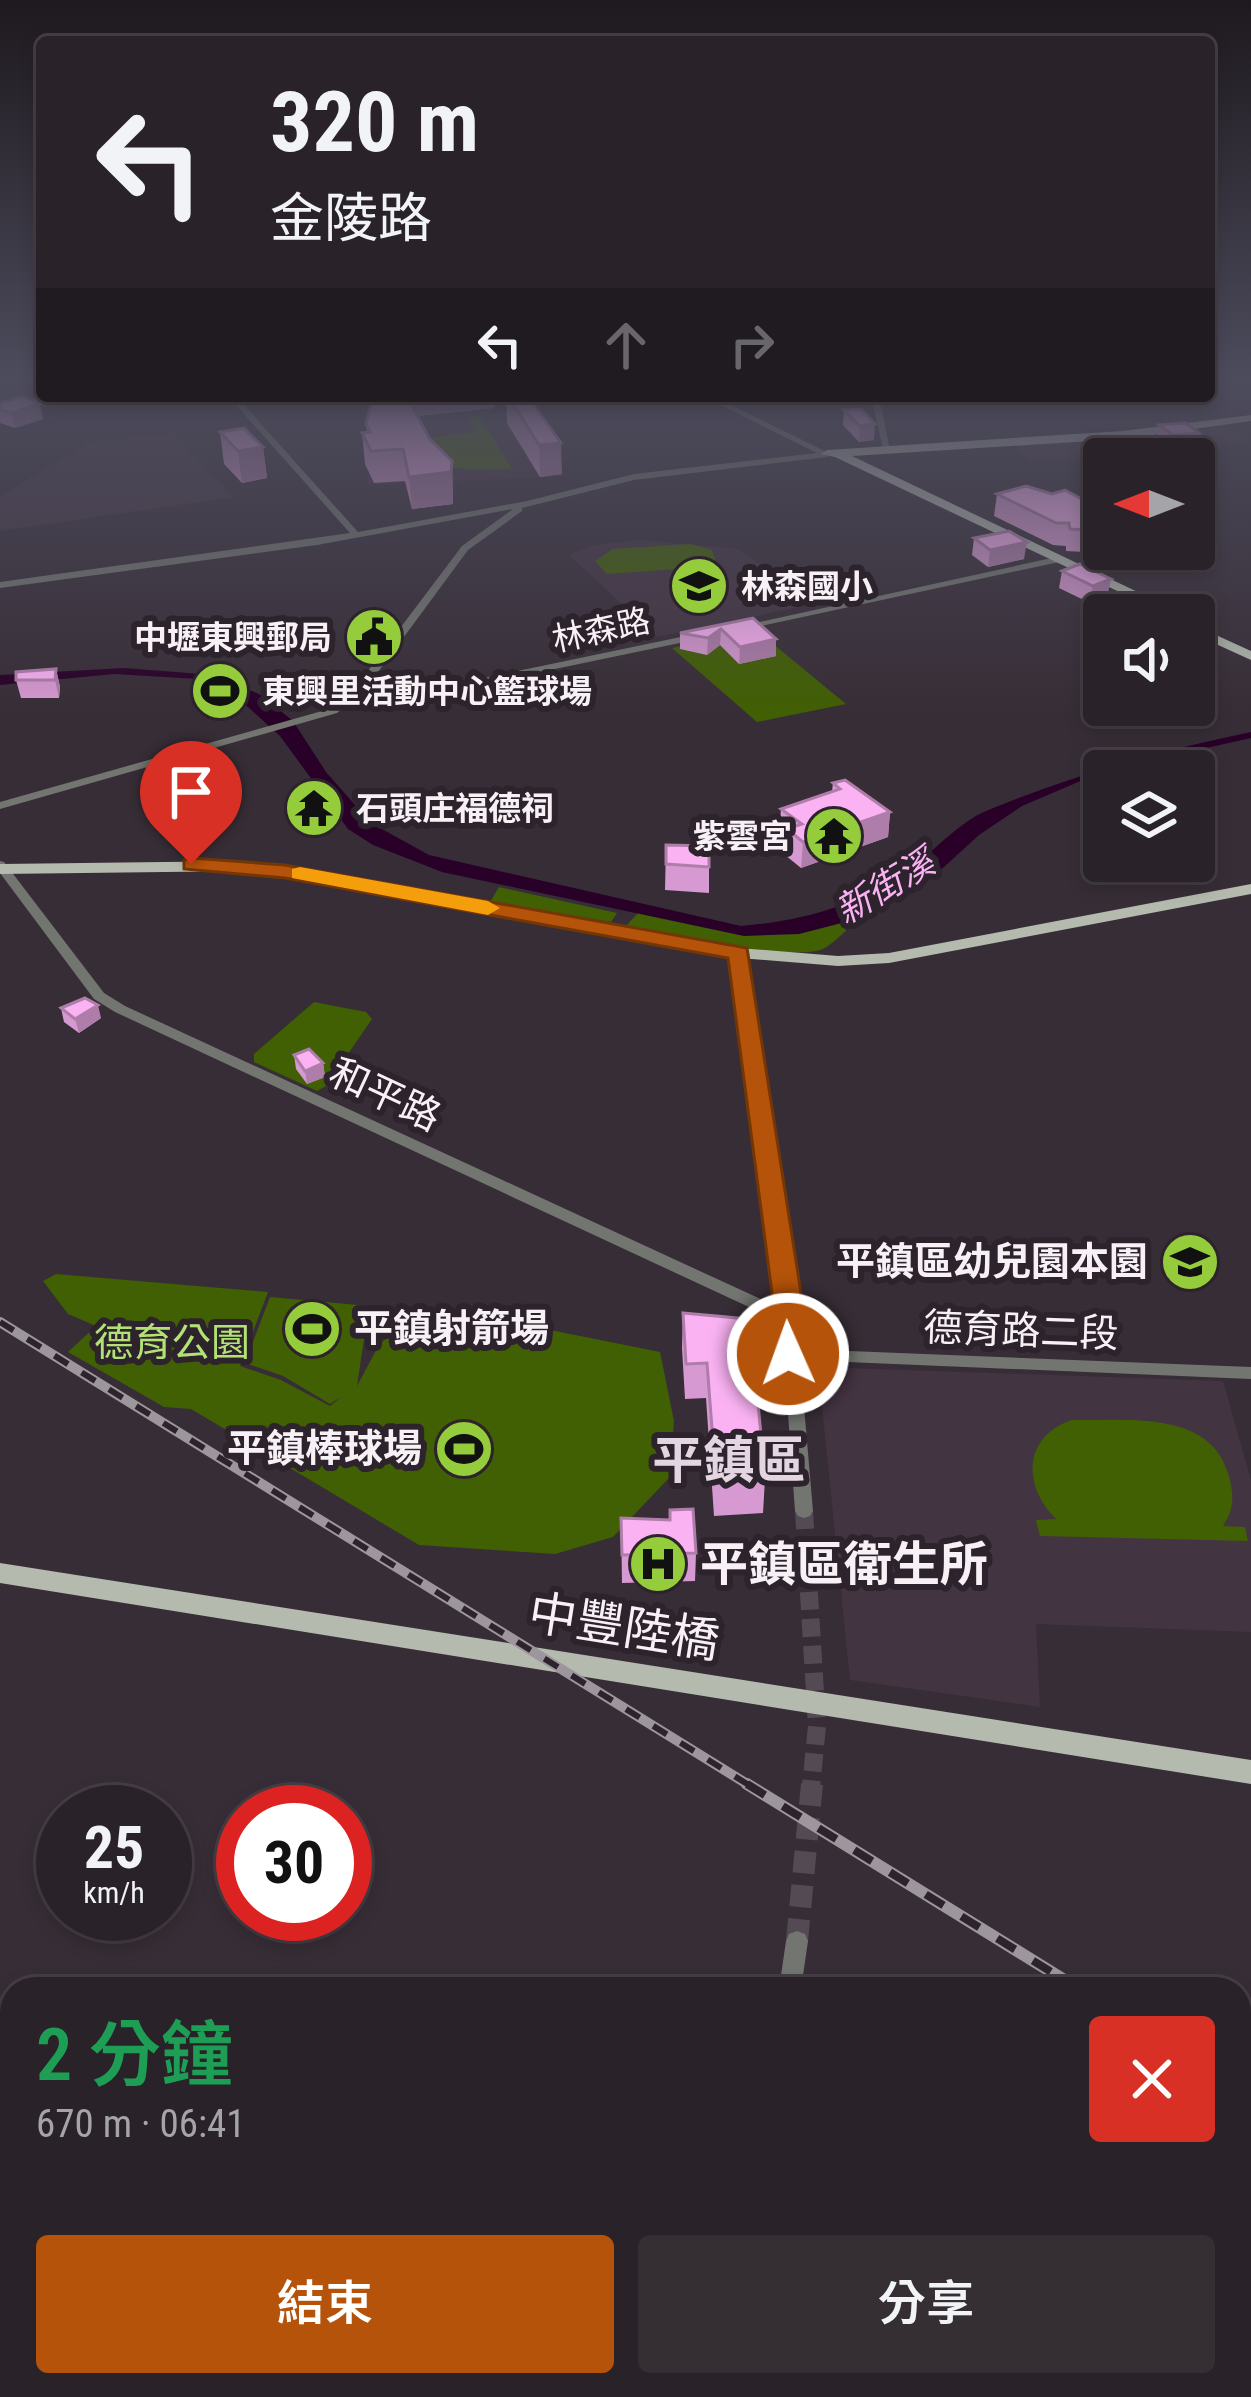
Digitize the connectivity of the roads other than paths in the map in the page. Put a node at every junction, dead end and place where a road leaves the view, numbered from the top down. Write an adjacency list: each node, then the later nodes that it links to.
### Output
1 (317, 491): 5 (street)
2 (579, 491): 4 (street)
3 (909, 491): 6 (main road)
4 (526, 504): 5 (street); 12 (street)
5 (356, 535): 7 (street)
6 (1056, 560): 8 (main road); 9 (main road); 12 (street, 林森路)
7 (0, 584)
8 (1123, 594)
9 (1133, 594)
10 (1215, 636): 11 (main road)
11 (1251, 652)
12 (362, 686): 13 (street)
13 (0, 806)
14 (1, 868): 16 (main road); 17 (street, 和平路)
15 (1251, 890): 16 (main road)
16 (739, 953): 17 (street)
17 (789, 1319): 18 (street)
18 (788, 1354): 19 (street, 德育路二段); 20 (street)
19 (1251, 1372)
20 (804, 1511)
21 (0, 1573): 22 (main road, 中豐陸橋)
22 (1242, 1771)
23 (797, 1941): 24 (street)
24 (793, 1977)

